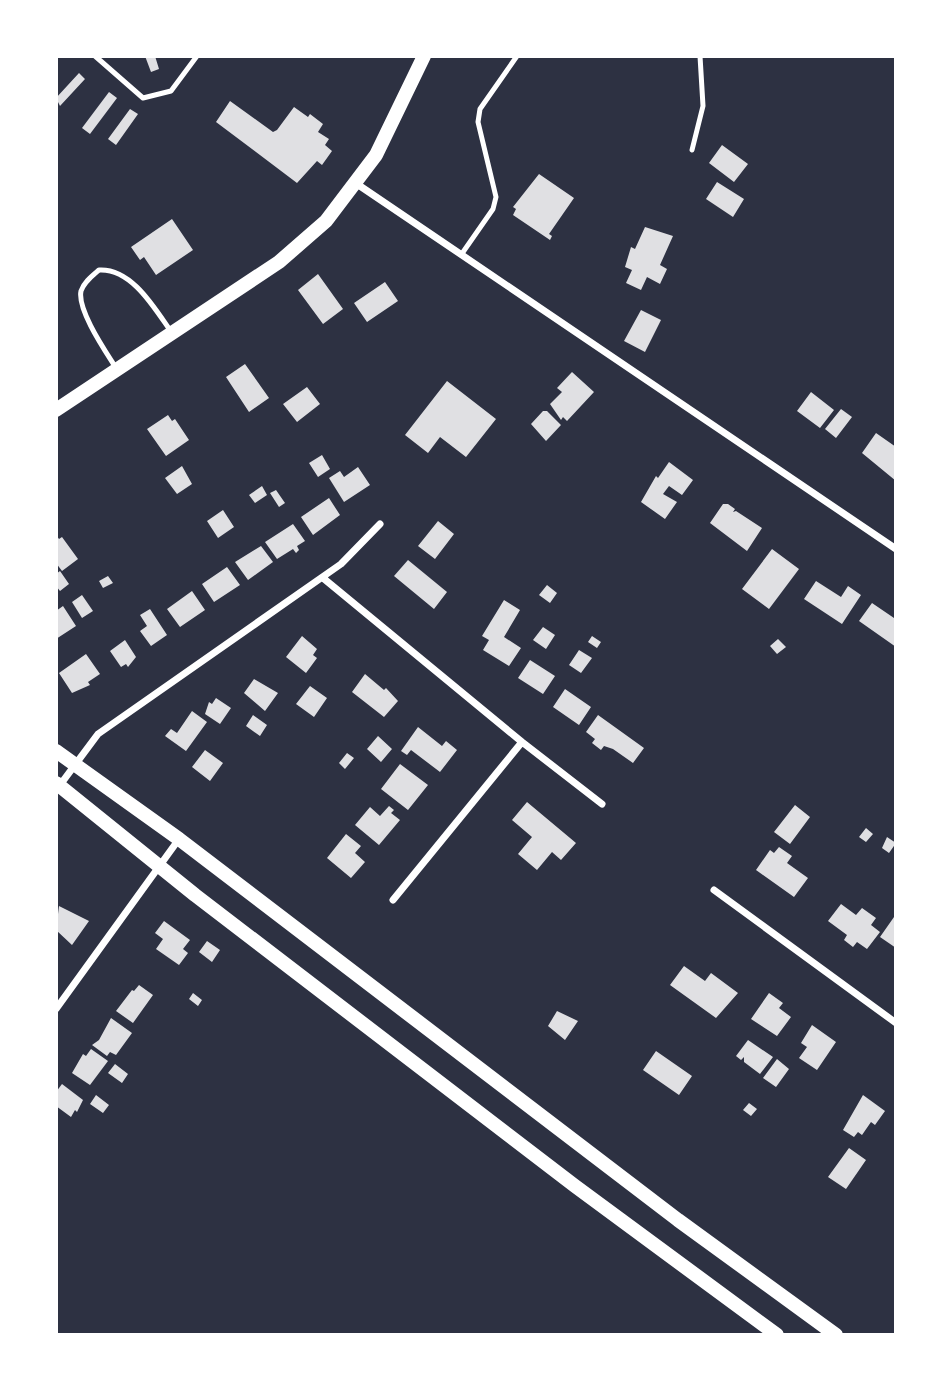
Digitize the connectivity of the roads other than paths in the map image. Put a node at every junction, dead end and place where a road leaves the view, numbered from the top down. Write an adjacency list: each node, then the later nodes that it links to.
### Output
1 (95, 56): 2 (lane)
2 (197, 56)
3 (424, 56): 7 (main road)
4 (517, 56): 8 (lane)
5 (700, 56): 6 (lane)
6 (692, 150)
7 (357, 184): 8 (street); 9 (main road)
8 (461, 255): 13 (street)
9 (172, 333): 10 (main road); 10 (lane)
10 (117, 370): 11 (main road)
11 (56, 410)
12 (380, 524): 14 (street)
13 (896, 549)
14 (323, 578): 15 (street); 17 (street)
15 (522, 743): 19 (street); 23 (street)
16 (56, 751): 17 (main road)
17 (76, 765): 18 (street); 20 (main road)
18 (58, 785): 21 (main road)
19 (602, 804)
20 (179, 839): 21 (street); 28 (main road)
21 (159, 867): 24 (street); 27 (main road)
22 (714, 890): 26 (street)
23 (393, 900)
24 (59, 998): 25 (street)
25 (56, 1009)
26 (896, 1023)
27 (776, 1335)
28 (836, 1335)

